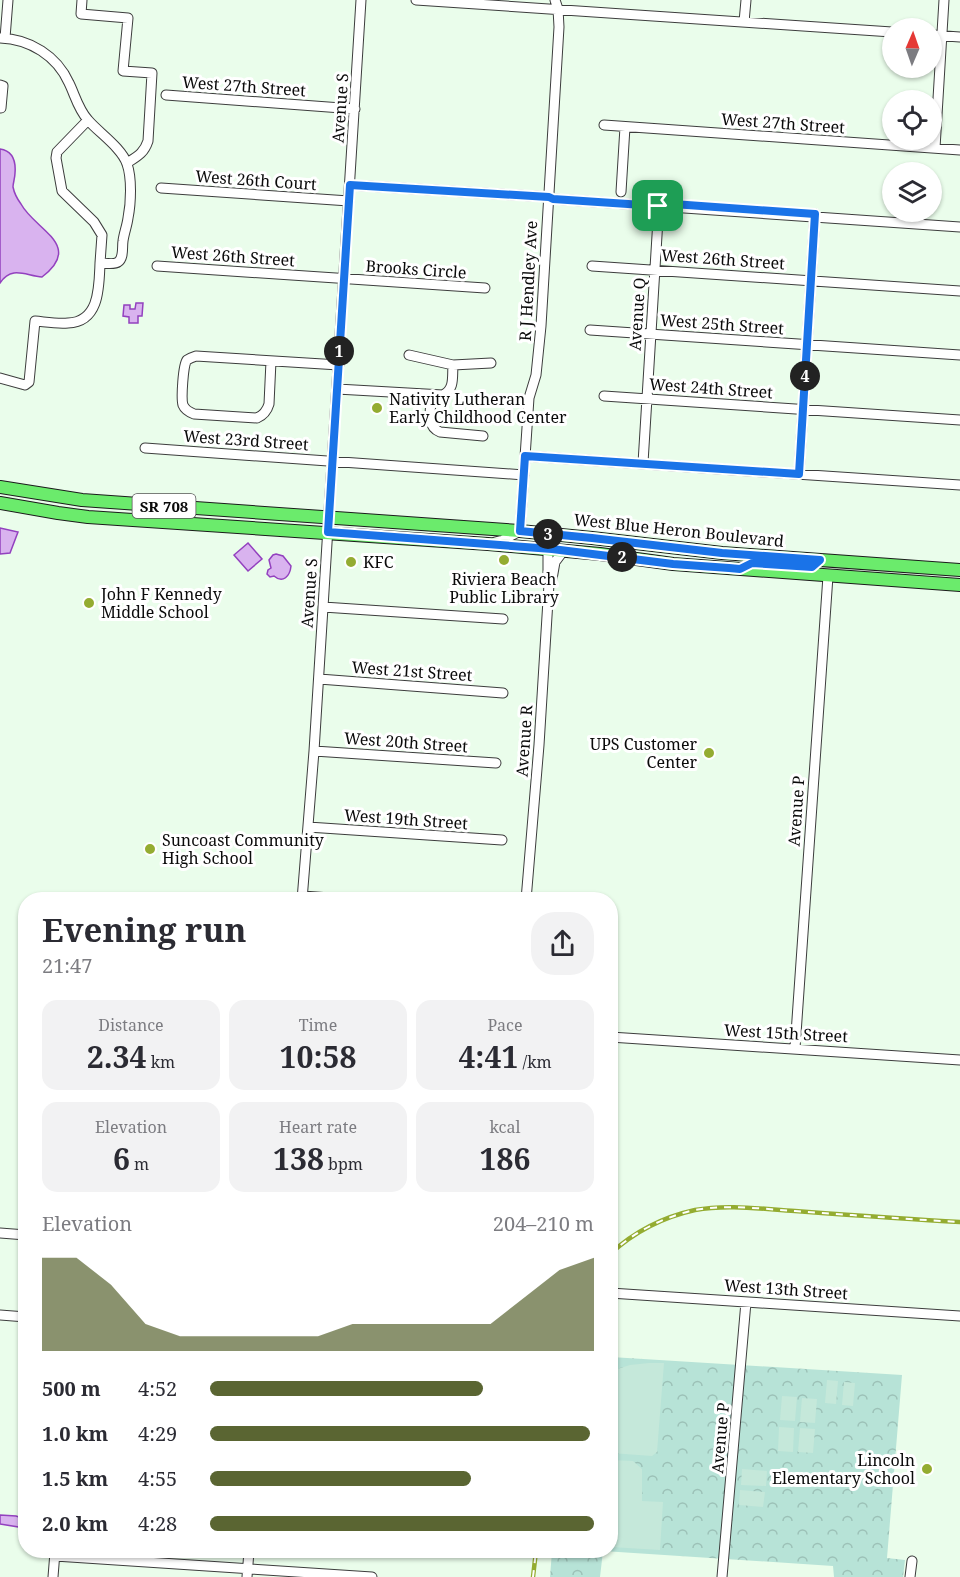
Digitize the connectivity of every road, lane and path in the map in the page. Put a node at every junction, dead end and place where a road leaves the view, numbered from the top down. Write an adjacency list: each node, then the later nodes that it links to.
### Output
1 (9, 0): 12 (street)
2 (82, 0): 23 (street)
3 (361, 0): 16 (street, Avenue S)
4 (416, 0): 7 (street)
5 (746, 0): 8 (street)
6 (944, 0): 10 (street)
7 (556, 4): 8 (street); 27 (street, R J Hendley Ave)
8 (744, 22): 9 (street)
9 (882, 31)
10 (942, 36): 11 (street)
11 (960, 37)
12 (2, 38): 17 (street)
13 (0, 86): 15 (street)
14 (166, 95): 16 (street, West 27th Street)
15 (0, 108)
16 (355, 109): 24 (street, Avenue S)
17 (88, 120): 23 (street); 32 (street)
18 (604, 125): 19 (street, West 27th Street)
19 (625, 127): 20 (street, West 27th Street); 26 (street)
20 (882, 144)
21 (942, 149): 22 (street, West 27th Street)
22 (960, 150)
23 (127, 163): 32 (street)
24 (350, 185): 27 (street); 28 (street, Avenue S)
25 (161, 188): 28 (street, West 26th Court)
26 (621, 192)
27 (549, 197): 29 (street); 58 (street, R J Hendley Ave)
28 (349, 201): 36 (street, Avenue S)
29 (659, 205): 30 (street); 35 (street, Avenue Q)
30 (815, 216): 31 (street); 37 (street)
31 (960, 226)
32 (100, 263): 49 (street)
33 (157, 266): 36 (street, West 26th Street)
34 (592, 266): 35 (street, West 26th Street)
35 (654, 270): 37 (street, West 26th Street); 41 (street, Avenue Q)
36 (344, 279): 38 (street, Brooks Circle); 47 (street, Avenue S)
37 (811, 280): 39 (street, West 26th Street); 42 (street)
38 (485, 288)
39 (960, 291)
40 (590, 330): 41 (street, West 25th Street)
41 (650, 334): 42 (street, West 25th Street); 53 (street, Avenue Q)
42 (807, 345): 44 (street, West 25th Street); 54 (street)
43 (409, 355): 48 (street)
44 (960, 355)
45 (271, 361): 45 (street); 47 (street)
46 (490, 363): 48 (street)
47 (339, 365): 50 (street, Avenue S)
48 (453, 365): 51 (street)
49 (0, 378)
50 (337, 389): 51 (street); 59 (street, Avenue S)
51 (432, 395): 56 (street)
52 (604, 396): 53 (street, West 24th Street)
53 (646, 399): 54 (street, West 24th Street); 60 (street, Avenue Q)
54 (803, 410): 55 (street, West 24th Street); 61 (street)
55 (960, 420)
56 (483, 435)
57 (145, 448): 59 (street, West 23rd Street)
58 (525, 456): 60 (street); 62 (street)
59 (333, 461): 62 (street, West 23rd Street); 68 (street, Avenue S)
60 (643, 463): 61 (street)
61 (799, 474): 63 (street)
62 (524, 475): 69 (street)
63 (960, 485)
64 (0, 487): 66 (main road, West Blue Heron Boulevard / SR 708)
65 (0, 493): 66 (main road)
66 (61, 497): 68 (main road, West Blue Heron Boulevard / SR 708)
67 (0, 503): 70 (main road, West Blue Heron Boulevard / SR 708)
68 (329, 518): 69 (main road, West Blue Heron Boulevard / SR 708); 70 (street, Avenue S)
69 (520, 531): 71 (street); 74 (main road, West Blue Heron Boulevard / SR 708)
70 (328, 532): 71 (main road, West Blue Heron Boulevard / SR 708); 81 (street, Avenue S)
71 (488, 544): 72 (main road, West Blue Heron Boulevard / SR 708)
72 (548, 549): 73 (main road, West Blue Heron Boulevard / SR 708); 79 (street, Avenue R)
73 (564, 550): 76 (main road, West Blue Heron Boulevard / SR 708); 79 (street, Avenue R)
74 (820, 560): 75 (main road, West Blue Heron Boulevard / SR 708); 76 (main road)
75 (900, 566): 77 (main road, West Blue Heron Boulevard / SR 708); 78 (main road)
76 (740, 569): 78 (main road, West Blue Heron Boulevard / SR 708)
77 (960, 570)
78 (828, 576): 80 (main road, West Blue Heron Boulevard / SR 708); 92 (street, Avenue P)
79 (549, 584): 90 (street, Avenue R)
80 (960, 585)
81 (323, 607): 82 (street); 83 (street, Avenue S)
82 (503, 619)
83 (319, 679): 84 (street, West 21st Street); 85 (street, Avenue S)
84 (503, 693)
85 (314, 751): 86 (street, West 20th Street); 87 (street, Avenue S)
86 (496, 763)
87 (308, 827): 88 (street, West 19th Street); 89 (street, Avenue S)
88 (502, 840)
89 (303, 892)
90 (527, 892)
91 (618, 1037): 92 (street, West 15th Street)
92 (795, 1048): 93 (street, West 15th Street)
93 (960, 1060)
94 (0, 1233): 95 (street)
95 (18, 1234)
96 (618, 1294): 97 (street, West 13th Street)
97 (746, 1302): 100 (street, West 13th Street); 108 (street, Avenue P)
98 (0, 1315): 99 (street)
99 (18, 1316)
100 (960, 1316)
101 (55, 1558): 106 (street)
102 (103, 1558): 105 (street)
103 (248, 1558): 105 (street)
104 (912, 1561): 109 (street)
105 (247, 1573): 107 (street)
106 (54, 1577)
107 (372, 1577)
108 (722, 1577)
109 (910, 1577)

